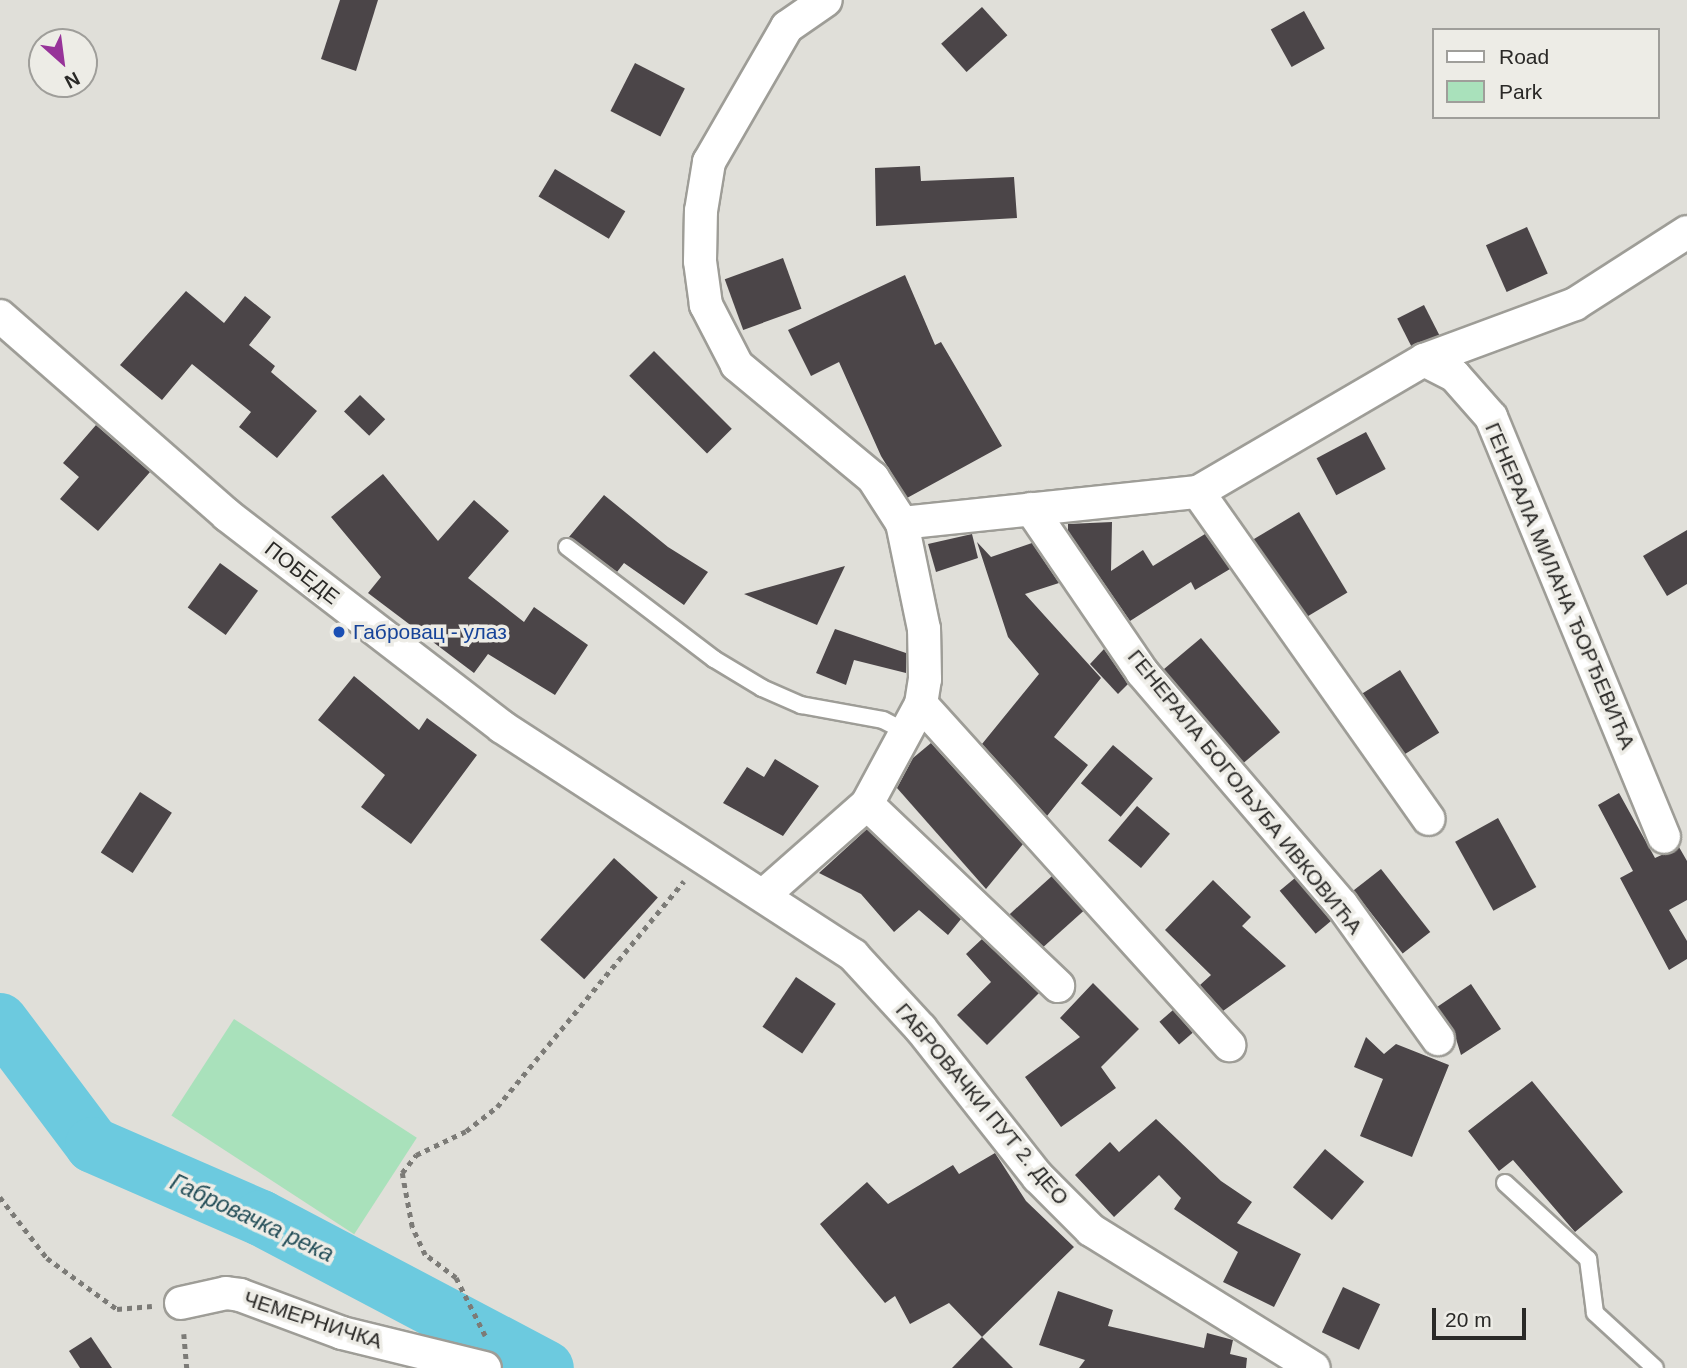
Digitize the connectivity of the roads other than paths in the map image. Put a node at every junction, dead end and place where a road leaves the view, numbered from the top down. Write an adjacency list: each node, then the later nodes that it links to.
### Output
1 (826, 0): 7 (street)
2 (1687, 232): 4 (street)
3 (0, 316): 14 (street, ПОБЕДЕ)
4 (1424, 360): 5 (street); 13 (street, ГЕНЕРАЛА МИЛАНА ЂОРЂЕВИЋА)
5 (1198, 492): 6 (street); 12 (street)
6 (1031, 509): 7 (street); 16 (street, ГЕНЕРАЛА БОГОЉУБА ИВКОВИЋА)
7 (902, 523): 9 (street)
8 (567, 547): 10 (lane)
9 (921, 704): 10 (street); 17 (street)
10 (906, 732): 11 (street)
11 (867, 804): 14 (street); 15 (street)
12 (1429, 819)
13 (1664, 837)
14 (765, 894): 21 (street, ГАБРОВАЧКИ ПУТ 2. ДЕО)
15 (1058, 986)
16 (1438, 1039)
17 (1229, 1045)
18 (1505, 1184): 22 (lane)
19 (181, 1303): 20 (street, ЧЕМЕРНИЧКА)
20 (487, 1356)
21 (1314, 1368)
22 (1655, 1368)

